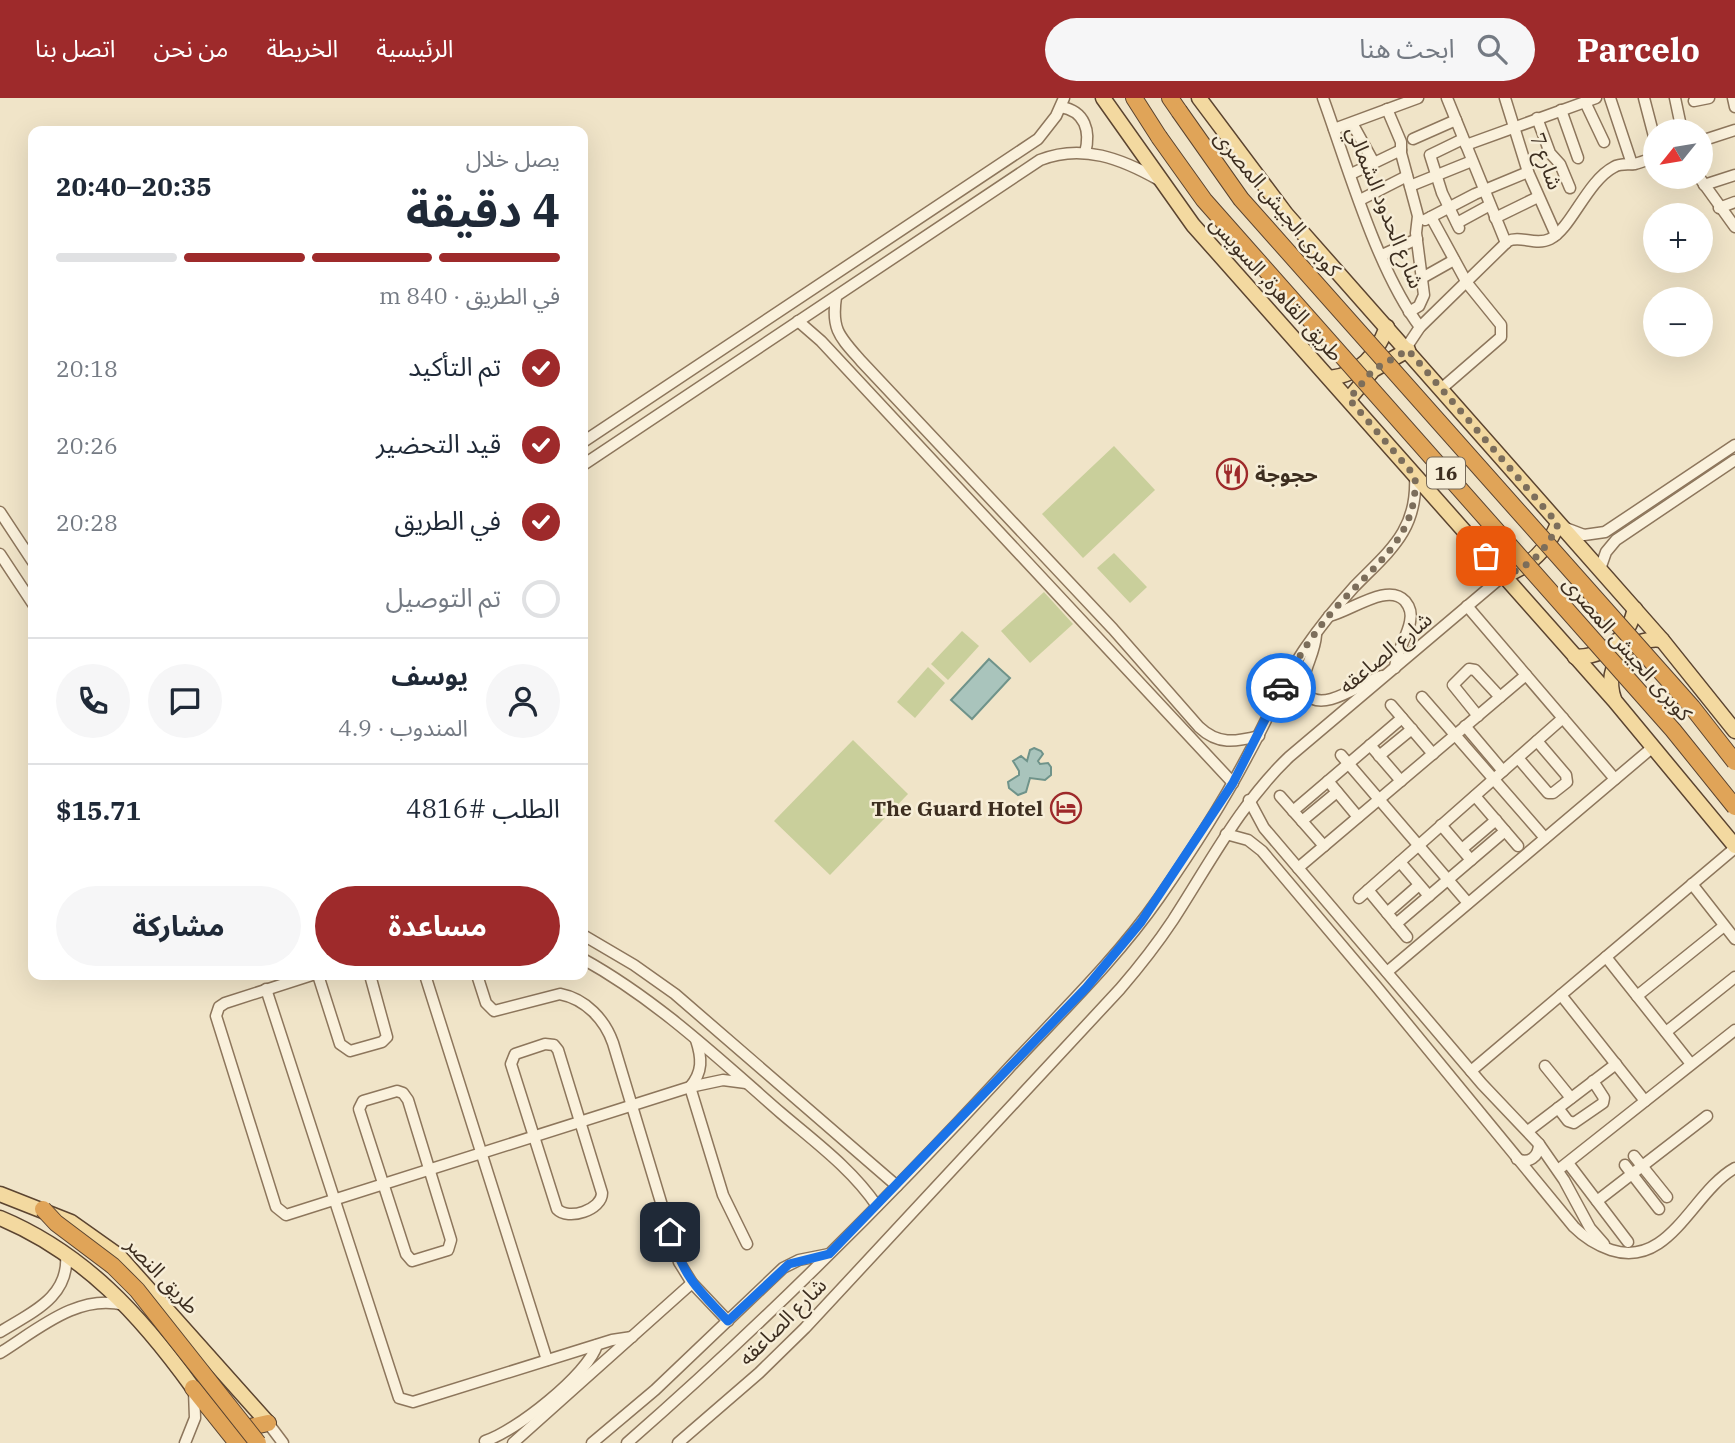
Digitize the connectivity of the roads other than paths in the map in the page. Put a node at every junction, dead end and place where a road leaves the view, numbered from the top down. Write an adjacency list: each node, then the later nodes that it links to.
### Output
1 (1103, 98): 47 (main road, طريق القاهرة, السويس / 16)
2 (1134, 98): 135 (highway, كوبرى الجيش المصرى / 16, bridge)
3 (1199, 98): 72 (main road, 16)
4 (1322, 98): 27 (street, شارع الحدود الشمالي)
5 (1380, 98): 19 (street)
6 (1415, 98): 19 (street)
7 (1447, 98): 24 (street)
8 (1505, 98): 26 (street, شارع 7)
9 (1610, 98): 40 (street)
10 (1644, 98): 22 (street)
11 (1675, 98): 23 (street)
12 (1709, 98): 15 (street)
13 (1733, 98): 18 (street)
14 (1591, 100): 20 (street); 32 (street)
15 (1694, 101)
16 (1063, 102): 35 (street); 80 (street)
17 (1174, 104): 123 (highway, كوبرى الجيش المصرى / 16, bridge)
18 (1735, 107)
19 (1385, 110): 25 (street); 34 (street)
20 (1561, 110): 21 (street); 36 (street)
21 (1537, 118): 26 (street); 49 (street)
22 (1649, 119)
23 (1679, 119)
24 (1456, 120): 30 (street); 31 (street)
25 (1352, 123): 27 (street); 39 (street)
26 (1514, 127): 31 (street); 42 (street, شارع 7)
27 (1334, 129): 43 (street, شارع الحدود الشمالي)
28 (1735, 130): 29 (street)
29 (1713, 137)
30 (1413, 139)
31 (1464, 142): 33 (street); 37 (street)
32 (1604, 142)
33 (1446, 146): 41 (street); 45 (street)
34 (1401, 150): 39 (street); 48 (street)
35 (1085, 153): 47 (street); 69 (street)
36 (1578, 158)
37 (1472, 160): 41 (street); 51 (street)
38 (1643, 161): 40 (street)
39 (1374, 163): 43 (street)
40 (1632, 164): 62 (street)
41 (1455, 168): 45 (street)
42 (1528, 172): 51 (street); 52 (street, شارع 7)
43 (1350, 174): 53 (street, شارع الحدود الشمالي)
44 (1735, 174): 46 (street)
45 (1436, 176): 48 (street); 56 (street)
46 (1713, 179)
47 (1160, 181): 77 (main road, طريق القاهرة, السويس / 16)
48 (1409, 181): 53 (street); 60 (street)
49 (1570, 188)
50 (1707, 189): 57 (street)
51 (1484, 190): 55 (street); 56 (street)
52 (1538, 197): 59 (street); 62 (street, شارع 7)
53 (1360, 200): 65 (street, شارع الحدود الشمالي)
54 (1735, 202): 57 (street)
55 (1490, 205): 56 (street); 59 (street)
56 (1449, 207): 58 (street)
57 (1719, 208): 61 (street)
58 (1431, 217): 60 (street); 66 (street)
59 (1495, 218): 64 (street)
60 (1417, 226): 63 (street)
61 (1735, 227)
62 (1556, 234): 64 (street)
63 (1417, 239): 65 (street); 67 (street)
64 (1506, 243): 68 (street)
65 (1382, 255): 70 (street, شارع الحدود الشمالي)
66 (1454, 260): 67 (street); 68 (street)
67 (1422, 278): 70 (street)
68 (1467, 283): 73 (street); 78 (street)
69 (836, 297): 71 (street); 74 (street)
70 (1409, 312): 73 (street, شارع الحدود الشمالي)
71 (798, 321): 75 (street); 83 (street)
72 (1387, 327): 76 (main road, 16); 77 (main road)
73 (1420, 327): 76 (street)
74 (836, 330): 75 (street); 114 (street)
75 (821, 341): 119 (street)
76 (1407, 349): 78 (main road, 16); 79 (main road)
77 (1330, 378): 79 (main road, طريق القاهرة, السويس / 16)
78 (1441, 389): 88 (main road, 16)
79 (1349, 399): 84 (main road, طريق القاهرة, السويس / 16)
80 (588, 439)
81 (1735, 444): 85 (street)
82 (1735, 460): 87 (street)
83 (588, 462)
84 (1415, 476): 92 (main road, طريق القاهرة, السويس / 16); 96 (street, شارع الصاعقه)
85 (1636, 511): 87 (street); 88 (street)
86 (0, 512): 90 (street)
87 (1643, 522): 91 (street)
88 (1558, 524): 91 (main road, 16); 92 (main road)
89 (0, 554): 93 (street)
90 (28, 554)
91 (1600, 569): 95 (main road, 16)
92 (1503, 576): 94 (street, شارع الصاعقه); 99 (main road, طريق القاهرة, السويس / 16)
93 (28, 596)
94 (1468, 606): 100 (street, شارع الصاعقه); 101 (street)
95 (1635, 609): 98 (main road, 16); 99 (main road)
96 (1329, 616): 97 (street, شارع الصاعقه); 100 (street)
97 (1316, 633): 100 (street); 113 (street, شارع الصاعقه)
98 (1662, 640): 104 (main road); 110 (main road, 16)
99 (1575, 657): 104 (main road, طريق القاهرة, السويس / 16)
100 (1392, 671): 134 (street, شارع الصاعقه)
101 (1526, 675): 103 (street); 108 (street)
102 (1422, 697): 112 (street)
103 (1500, 697): 106 (street); 106 (street)
104 (1614, 700): 117 (main road, طريق القاهرة, السويس / 16)
105 (1391, 705): 107 (street)
106 (1478, 716): 109 (street)
107 (1402, 718): 111 (street); 116 (street)
108 (1563, 718): 115 (street); 126 (street)
109 (1465, 726): 112 (street); 124 (street)
110 (1734, 727)
111 (1412, 729): 118 (street); 120 (street)
112 (1455, 734): 118 (street); 125 (street)
113 (1258, 736): 114 (street); 129 (street, شارع الصاعقه)
114 (1214, 739): 119 (street)
115 (1537, 741): 121 (street); 121 (street)
116 (1370, 745): 120 (street); 122 (street)
117 (1653, 747): 126 (street); 149 (main road, طريق القاهرة, السويس / 16)
118 (1433, 754): 128 (street)
119 (1205, 755): 129 (street)
120 (1380, 756): 128 (street)
121 (1518, 758): 124 (street)
122 (1345, 759): 127 (street); 133 (street)
123 (1735, 762)
124 (1503, 771): 125 (street)
125 (1493, 779): 132 (street); 144 (street)
126 (1615, 779): 144 (street)
127 (1328, 781): 130 (street); 136 (street)
128 (1401, 781): 133 (street)
129 (1233, 783): 207 (street, شارع الصاعقه)
130 (1337, 792): 137 (street); 139 (street)
131 (1280, 796): 136 (street)
132 (1475, 796): 138 (street); 140 (street)
133 (1379, 799): 137 (street); 147 (street)
134 (1249, 800): 141 (street); 143 (street, شارع الصاعقه)
135 (1735, 807)
136 (1293, 811): 139 (street)
137 (1358, 817): 146 (street)
138 (1496, 820): 142 (street); 150 (street)
139 (1302, 821): 146 (street)
140 (1441, 825): 147 (street); 150 (street)
141 (1264, 828): 145 (street); 153 (street)
142 (1505, 831): 148 (street); 151 (street)
143 (1226, 834): 145 (street); 241 (street, شارع الصاعقه)
144 (1545, 838): 158 (street)
145 (1252, 843): 198 (street)
146 (1324, 846): 153 (street)
147 (1418, 846): 152 (street); 154 (street)
148 (1518, 846)
149 (1735, 847): 155 (street)
150 (1462, 849): 151 (street)
151 (1471, 860): 154 (street)
152 (1400, 862): 156 (street); 159 (street)
153 (1298, 867): 167 (street)
154 (1447, 880): 157 (street); 158 (street)
155 (1692, 884): 161 (street); 165 (street)
156 (1419, 885): 157 (street); 159 (street)
157 (1429, 896): 160 (street)
158 (1468, 903): 167 (street)
159 (1387, 913): 160 (street)
160 (1396, 924): 162 (street)
161 (1724, 926): 164 (street); 176 (street)
162 (1407, 937)
163 (588, 938): 207 (street)
164 (1735, 939)
165 (1606, 957): 175 (street); 176 (street)
166 (588, 962): 179 (street)
167 (1387, 972): 183 (street)
168 (1735, 977): 178 (street)
169 (296, 980): 174 (street)
170 (320, 980): 171 (street)
171 (371, 980)
172 (427, 980): 196 (street)
173 (479, 980): 189 (street)
174 (267, 989): 211 (street); 211 (street)
175 (1561, 995): 180 (street); 183 (street)
176 (1637, 996): 178 (street)
177 (1735, 1030): 181 (street)
178 (1666, 1032): 181 (street)
179 (695, 1038): 185 (street); 186 (street)
180 (1616, 1064): 184 (street); 188 (street)
181 (1692, 1064): 188 (street)
182 (1545, 1066): 187 (street)
183 (1471, 1071): 193 (street)
184 (1593, 1081): 187 (street); 190 (street)
185 (746, 1083): 186 (street); 213 (street)
186 (690, 1087): 189 (street); 218 (street)
187 (1571, 1098): 190 (street)
188 (1645, 1101): 199 (street)
189 (631, 1105): 192 (street); 222 (street)
190 (1558, 1108): 193 (street)
191 (1707, 1116): 200 (street)
192 (580, 1122): 194 (street); 194 (street); 194 (street)
193 (1528, 1131): 195 (street)
194 (534, 1137): 196 (street)
195 (1539, 1144): 198 (street); 202 (street)
196 (482, 1154): 204 (street); 229 (street)
197 (1634, 1156): 200 (street)
198 (1517, 1159): 219 (street)
199 (1568, 1163): 202 (street); 212 (street)
200 (1642, 1166): 203 (street); 205 (street)
201 (1735, 1168): 219 (street)
202 (1558, 1170): 219 (street)
203 (1628, 1170): 208 (street); 212 (street)
204 (430, 1171): 206 (street); 206 (street); 206 (street)
205 (1653, 1180): 208 (street); 210 (street)
206 (384, 1185): 211 (street)
207 (897, 1186): 213 (street, شارع الصاعقه)
208 (1643, 1188): 215 (street)
209 (0, 1194): 214 (main road, طريق النصر)
210 (1667, 1197)
211 (334, 1201): 229 (street)
212 (1597, 1201): 217 (street)
213 (877, 1206): 221 (street, شارع الصاعقه)
214 (43, 1209): 231 (main road, طريق النصر); 236 (highway, bridge)
215 (1659, 1209)
216 (0, 1218): 220 (main road)
217 (1628, 1242)
218 (747, 1244)
219 (1612, 1250)
220 (66, 1254): 223 (main road); 225 (street)
221 (829, 1254): 224 (street); 240 (street, شارع الصاعقه)
222 (692, 1283): 224 (street); 226 (street)
223 (127, 1306): 228 (street); 230 (main road)
224 (728, 1321): 239 (street)
225 (0, 1332)
226 (632, 1336): 227 (street); 238 (street)
227 (597, 1345): 229 (street); 233 (street)
228 (0, 1353)
229 (547, 1360)
230 (193, 1388): 232 (street); 235 (highway)
231 (268, 1423): 235 (highway); 237 (street)
232 (186, 1441): 234 (street)
233 (485, 1441)
234 (200, 1443)
235 (239, 1443)
236 (258, 1443)
237 (283, 1443)
238 (513, 1443)
239 (592, 1443)
240 (627, 1443)
241 (678, 1443)

